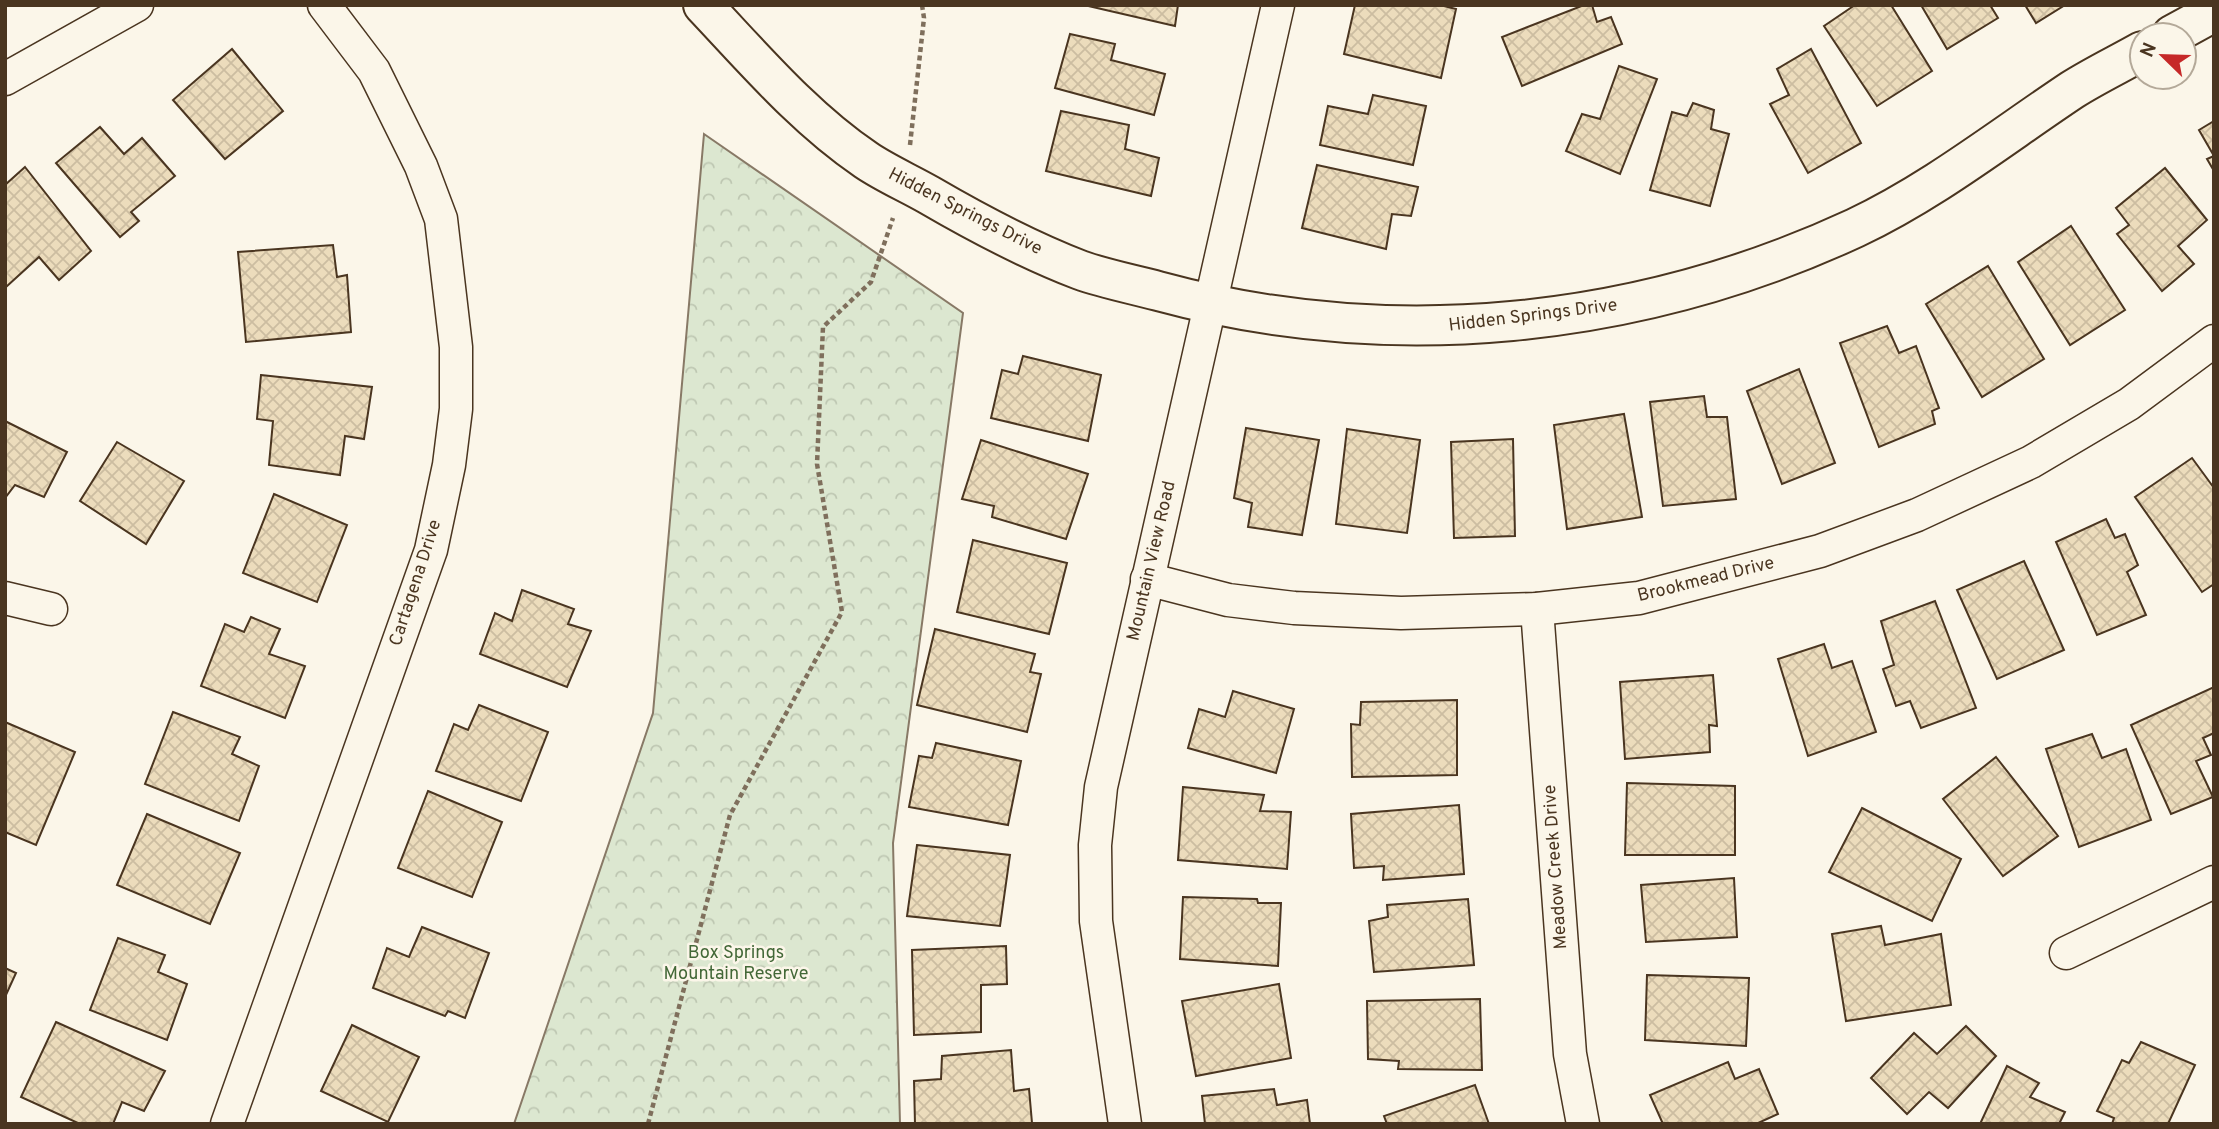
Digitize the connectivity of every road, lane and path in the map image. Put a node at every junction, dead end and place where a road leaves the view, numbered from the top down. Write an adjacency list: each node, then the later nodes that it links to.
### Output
1 (137, 5): 9 (street)
2 (324, 5): 19 (street, Cartagena Drive)
3 (703, 5): 10 (street, Hidden Springs Drive)
4 (922, 5): 10 (path)
5 (1278, 5): 11 (street, Mountain View Road)
6 (2214, 12): 7 (street)
7 (2198, 21)
8 (2128, 59): 11 (street, Hidden Springs Drive)
9 (5, 79)
10 (906, 182): 11 (street, Hidden Springs Drive); 20 (path)
11 (1212, 306): 13 (street, Mountain View Road)
12 (2214, 341): 16 (street, Brookmead Drive)
13 (1147, 579): 16 (street, Brookmead Drive); 21 (street, Mountain View Road)
14 (5, 598): 15 (street)
15 (51, 609)
16 (1537, 609): 22 (street, Meadow Creek Drive)
17 (2214, 882): 18 (street)
18 (2066, 953)
19 (227, 1124)
20 (648, 1124)
21 (1125, 1124)
22 (1583, 1124)

